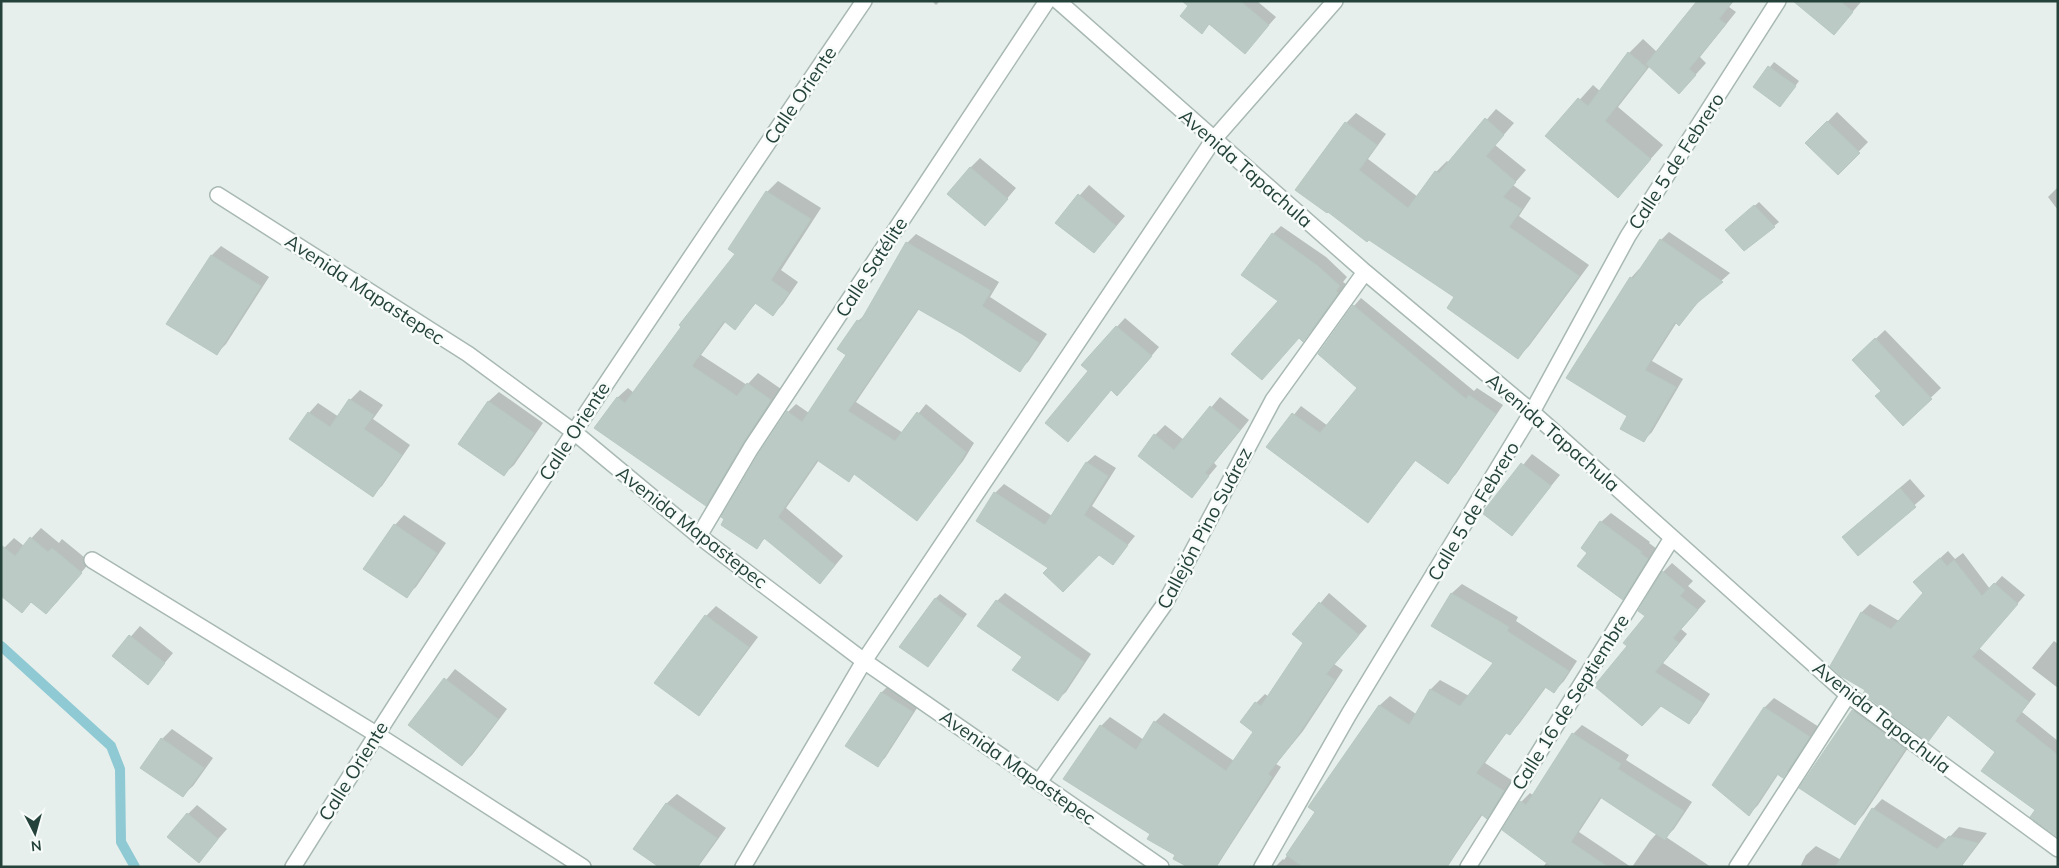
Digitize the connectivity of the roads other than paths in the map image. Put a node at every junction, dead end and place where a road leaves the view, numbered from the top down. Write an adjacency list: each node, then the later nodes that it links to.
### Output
1 (864, 1): 10 (street, Calle Oriente)
2 (1047, 1): 11 (street, Calle Satélite)
3 (1058, 1): 6 (street, Avenida Tapachula)
4 (1335, 1): 6 (street)
5 (1778, 1): 9 (street, Calle 5 de Febrero)
6 (1214, 139): 8 (street, Avenida Tapachula); 14 (street)
7 (218, 195): 10 (street, Avenida Mapastepec)
8 (1364, 272): 9 (street, Avenida Tapachula); 17 (street, Callejón Pino Suárez)
9 (1532, 412): 12 (street, Avenida Tapachula); 23 (street, Calle 5 de Febrero)
10 (574, 432): 11 (street, Avenida Mapastepec); 16 (street, Calle Oriente)
11 (700, 536): 14 (street, Avenida Mapastepec)
12 (1672, 538): 15 (street, Avenida Tapachula); 24 (street, Calle 16 de Septiembre)
13 (92, 560): 16 (street)
14 (864, 661): 17 (street, Avenida Mapastepec); 21 (street)
15 (1848, 694): 18 (street, Avenida Tapachula); 25 (street)
16 (376, 734): 19 (street, Calle Oriente); 20 (street)
17 (1039, 782): 22 (street, Avenida Mapastepec)
18 (2058, 850)
19 (293, 867)
20 (583, 867)
21 (743, 867)
22 (1161, 867)
23 (1262, 867)
24 (1468, 867)
25 (1737, 867)

